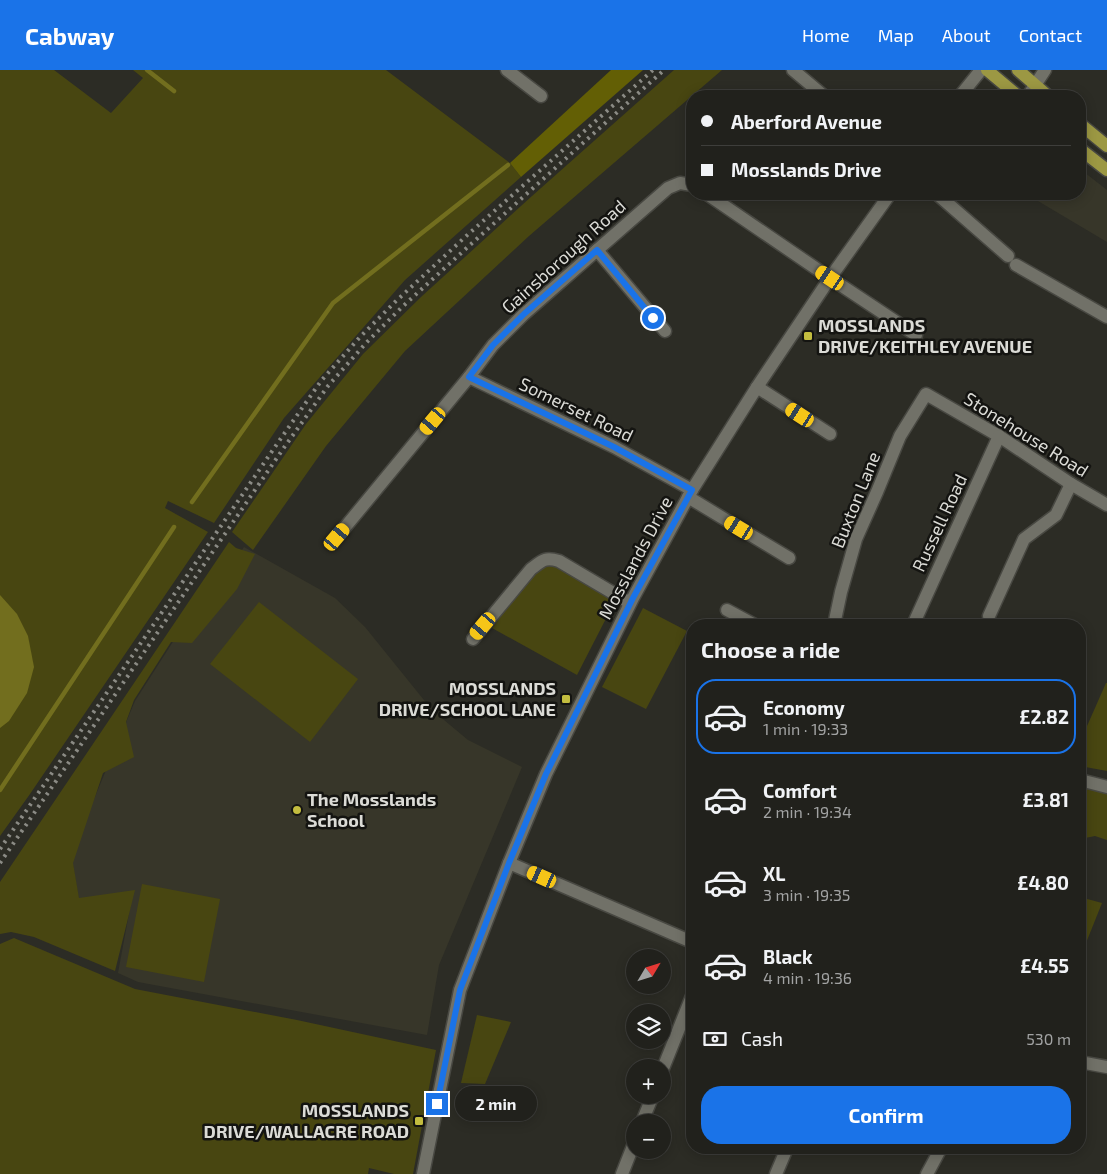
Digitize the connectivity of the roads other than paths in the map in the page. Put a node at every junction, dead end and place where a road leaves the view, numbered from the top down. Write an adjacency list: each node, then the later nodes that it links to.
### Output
1 (508, 70): 13 (street)
2 (793, 70): 8 (street)
3 (980, 70): 9 (street)
4 (987, 70): 10 (main road)
5 (1018, 70): 7 (main road)
6 (1045, 70): 7 (street)
7 (1035, 85): 11 (street); 12 (main road)
8 (817, 90)
9 (965, 90)
10 (1011, 90)
11 (1032, 90)
12 (1041, 90)
13 (541, 96)
14 (1086, 129): 15 (main road)
15 (1107, 146)
16 (1086, 154): 17 (main road)
17 (1107, 170)
18 (686, 184): 22 (street, Gainsborough Road)
19 (716, 200): 23 (street)
20 (886, 200): 23 (street, Mosslands Drive)
21 (944, 200): 24 (street)
22 (597, 250): 25 (street); 27 (street, Gainsborough Road)
23 (830, 278): 26 (street); 28 (street, Mosslands Drive)
24 (1107, 317)
25 (665, 331)
26 (916, 335)
27 (469, 377): 33 (street, Somerset Road); 35 (street, Gainsborough Road)
28 (757, 387): 30 (street); 33 (street, Mosslands Drive)
29 (926, 394): 31 (street, Stonehouse Road); 41 (street, Buxton Lane)
30 (830, 434)
31 (999, 436): 32 (street, Stonehouse Road); 42 (street, Russell Road)
32 (1071, 484): 34 (street, Stonehouse Road); 39 (street)
33 (690, 494): 36 (street, Somerset Road); 37 (street, Mosslands Drive)
34 (1107, 505)
35 (337, 537)
36 (789, 558)
37 (630, 603): 43 (street); 46 (street, Mosslands Drive)
38 (727, 610): 40 (street)
39 (989, 616)
40 (744, 619)
41 (835, 619)
42 (916, 619)
43 (472, 639)
44 (1086, 782): 45 (street)
45 (1107, 787)
46 (509, 863): 47 (street); 55 (street, Mosslands Drive)
47 (686, 939)
48 (686, 1011): 49 (street)
49 (667, 1059)
50 (1086, 1063): 51 (street)
51 (1107, 1067)
52 (785, 1154): 57 (street)
53 (938, 1154): 58 (street)
54 (628, 1159): 56 (street)
55 (423, 1174)
56 (622, 1174)
57 (776, 1174)
58 (927, 1174)

